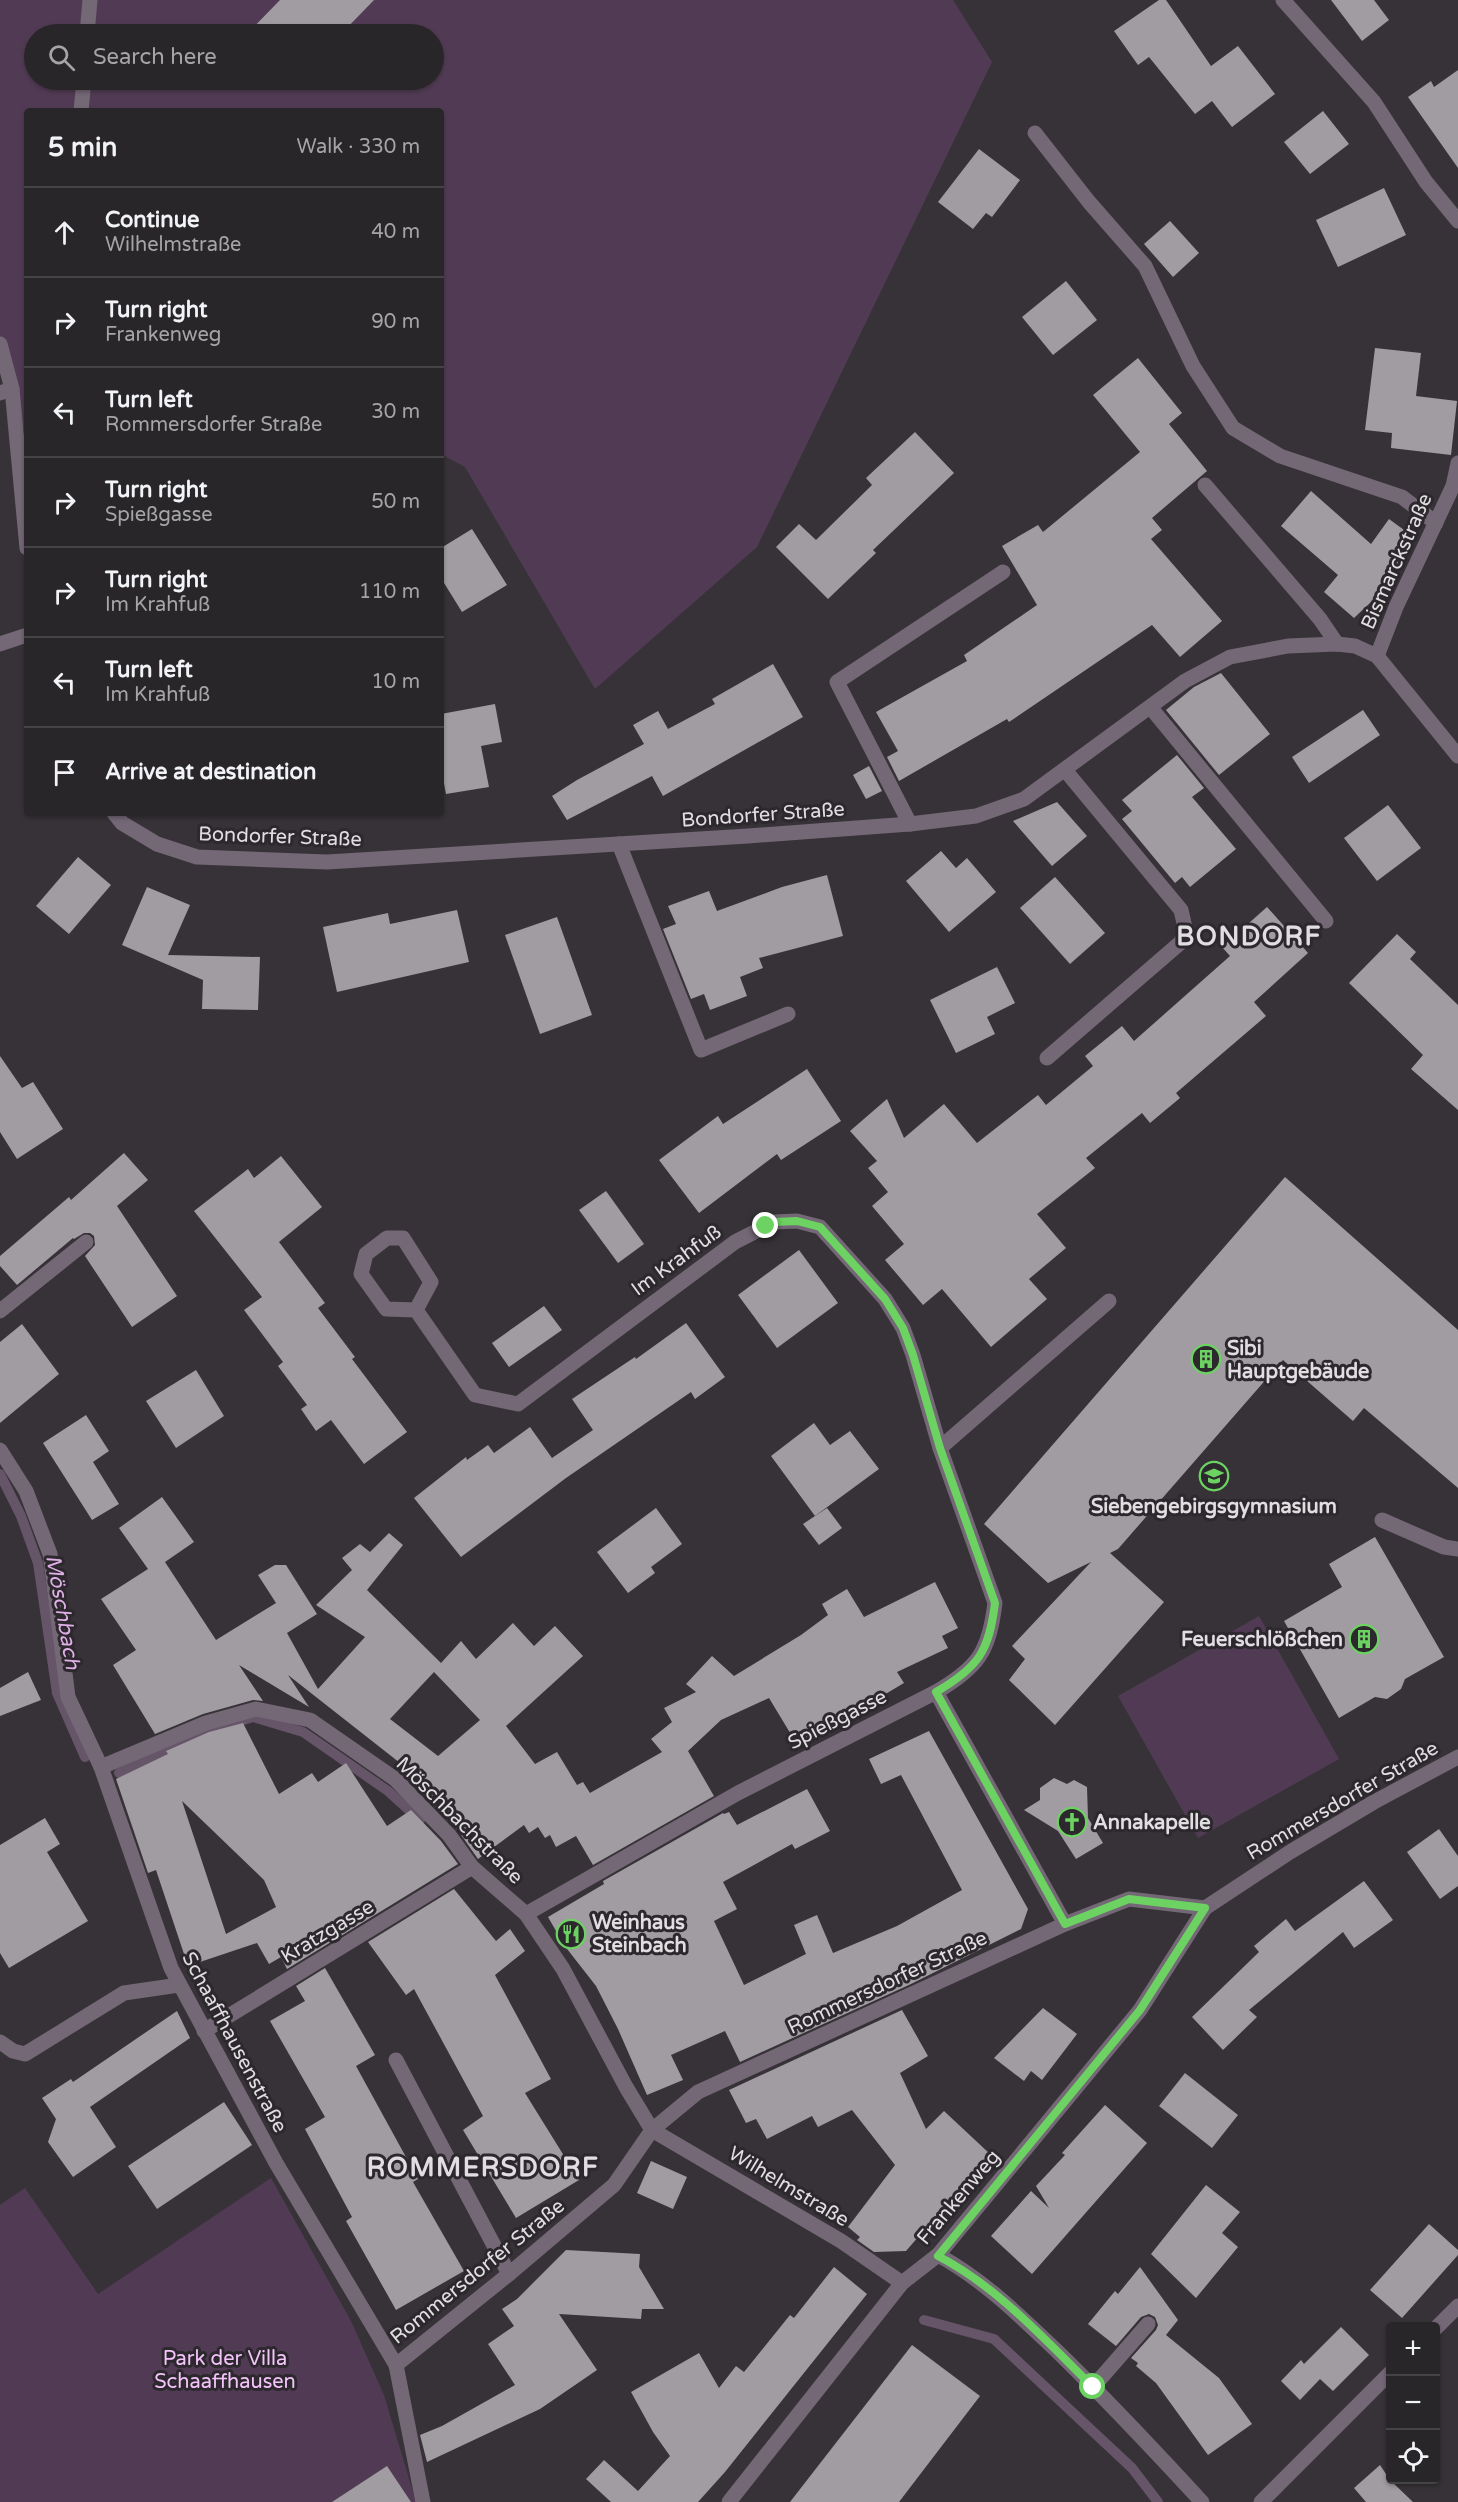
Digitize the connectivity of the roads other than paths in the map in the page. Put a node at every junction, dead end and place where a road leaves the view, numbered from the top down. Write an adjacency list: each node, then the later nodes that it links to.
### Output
1 (90, 0): 3 (street)
2 (1283, 0): 7 (street)
3 (88, 24)
4 (83, 90): 5 (street)
5 (81, 108)
6 (1035, 133): 12 (street)
7 (1458, 221)
8 (0, 344): 9 (street)
9 (6, 391): 13 (street)
10 (1458, 463): 12 (street, Bismarckstraße)
11 (1205, 485): 17 (street)
12 (1436, 523): 18 (street, Bismarckstraße)
13 (24, 526)
14 (1003, 572): 23 (street)
15 (24, 636): 16 (street)
16 (0, 644)
17 (1337, 644): 18 (street, Bondorfer Straße); 19 (street, Bondorfer Straße)
18 (1377, 656): 20 (street, Bismarckstraße)
19 (1151, 708): 21 (street, Bondorfer Straße); 25 (street)
20 (1458, 756)
21 (1065, 770): 23 (street, Bondorfer Straße); 27 (street)
22 (116, 816): 24 (street, Bondorfer Straße)
23 (910, 824): 24 (street, Bondorfer Straße)
24 (620, 844): 26 (street)
25 (1326, 921)
26 (788, 1014)
27 (1047, 1058)
28 (86, 1242): 31 (street)
29 (1109, 1301): 32 (street)
30 (416, 1310): 30 (street); 32 (street, Im Krahfuß)
31 (0, 1311)
32 (940, 1448): 36 (street, Im Krahfuß)
33 (0, 1450): 38 (street, Schaaffhausenstraße)
34 (1382, 1520): 35 (street)
35 (1458, 1549)
36 (936, 1692): 41 (street, Spießgasse); 42 (street)
37 (1458, 1757): 40 (street, Rommersdorfer Straße)
38 (101, 1767): 39 (street, Möschbachstraße); 43 (street, Schaaffhausenstraße)
39 (472, 1867): 41 (street, Möschbachstraße); 44 (street, Kratzgasse)
40 (1205, 1908): 42 (street, Rommersdorfer Straße); 48 (street, Frankenweg)
41 (526, 1914): 47 (street, Möschbachstraße)
42 (1065, 1924): 47 (street, Rommersdorfer Straße)
43 (179, 1984): 44 (street, Schaaffhausenstraße); 45 (street)
44 (204, 2031): 54 (street, Schaaffhausenstraße)
45 (0, 2042)
46 (396, 2060): 49 (street)
47 (652, 2130): 49 (street, Rommersdorfer Straße); 50 (street, Wilhelmstraße)
48 (938, 2256): 50 (street, Frankenweg); 56 (street)
49 (509, 2274): 54 (street, Rommersdorfer Straße)
50 (902, 2283): 58 (street, Frankenweg)
51 (1458, 2306): 53 (street)
52 (1148, 2324): 56 (street)
53 (1440, 2324)
54 (396, 2365): 57 (street, Schaaffhausenstraße)
55 (1387, 2376): 60 (street)
56 (1093, 2387): 59 (street)
57 (423, 2502)
58 (729, 2502)
59 (1202, 2502)
60 (1261, 2502)

